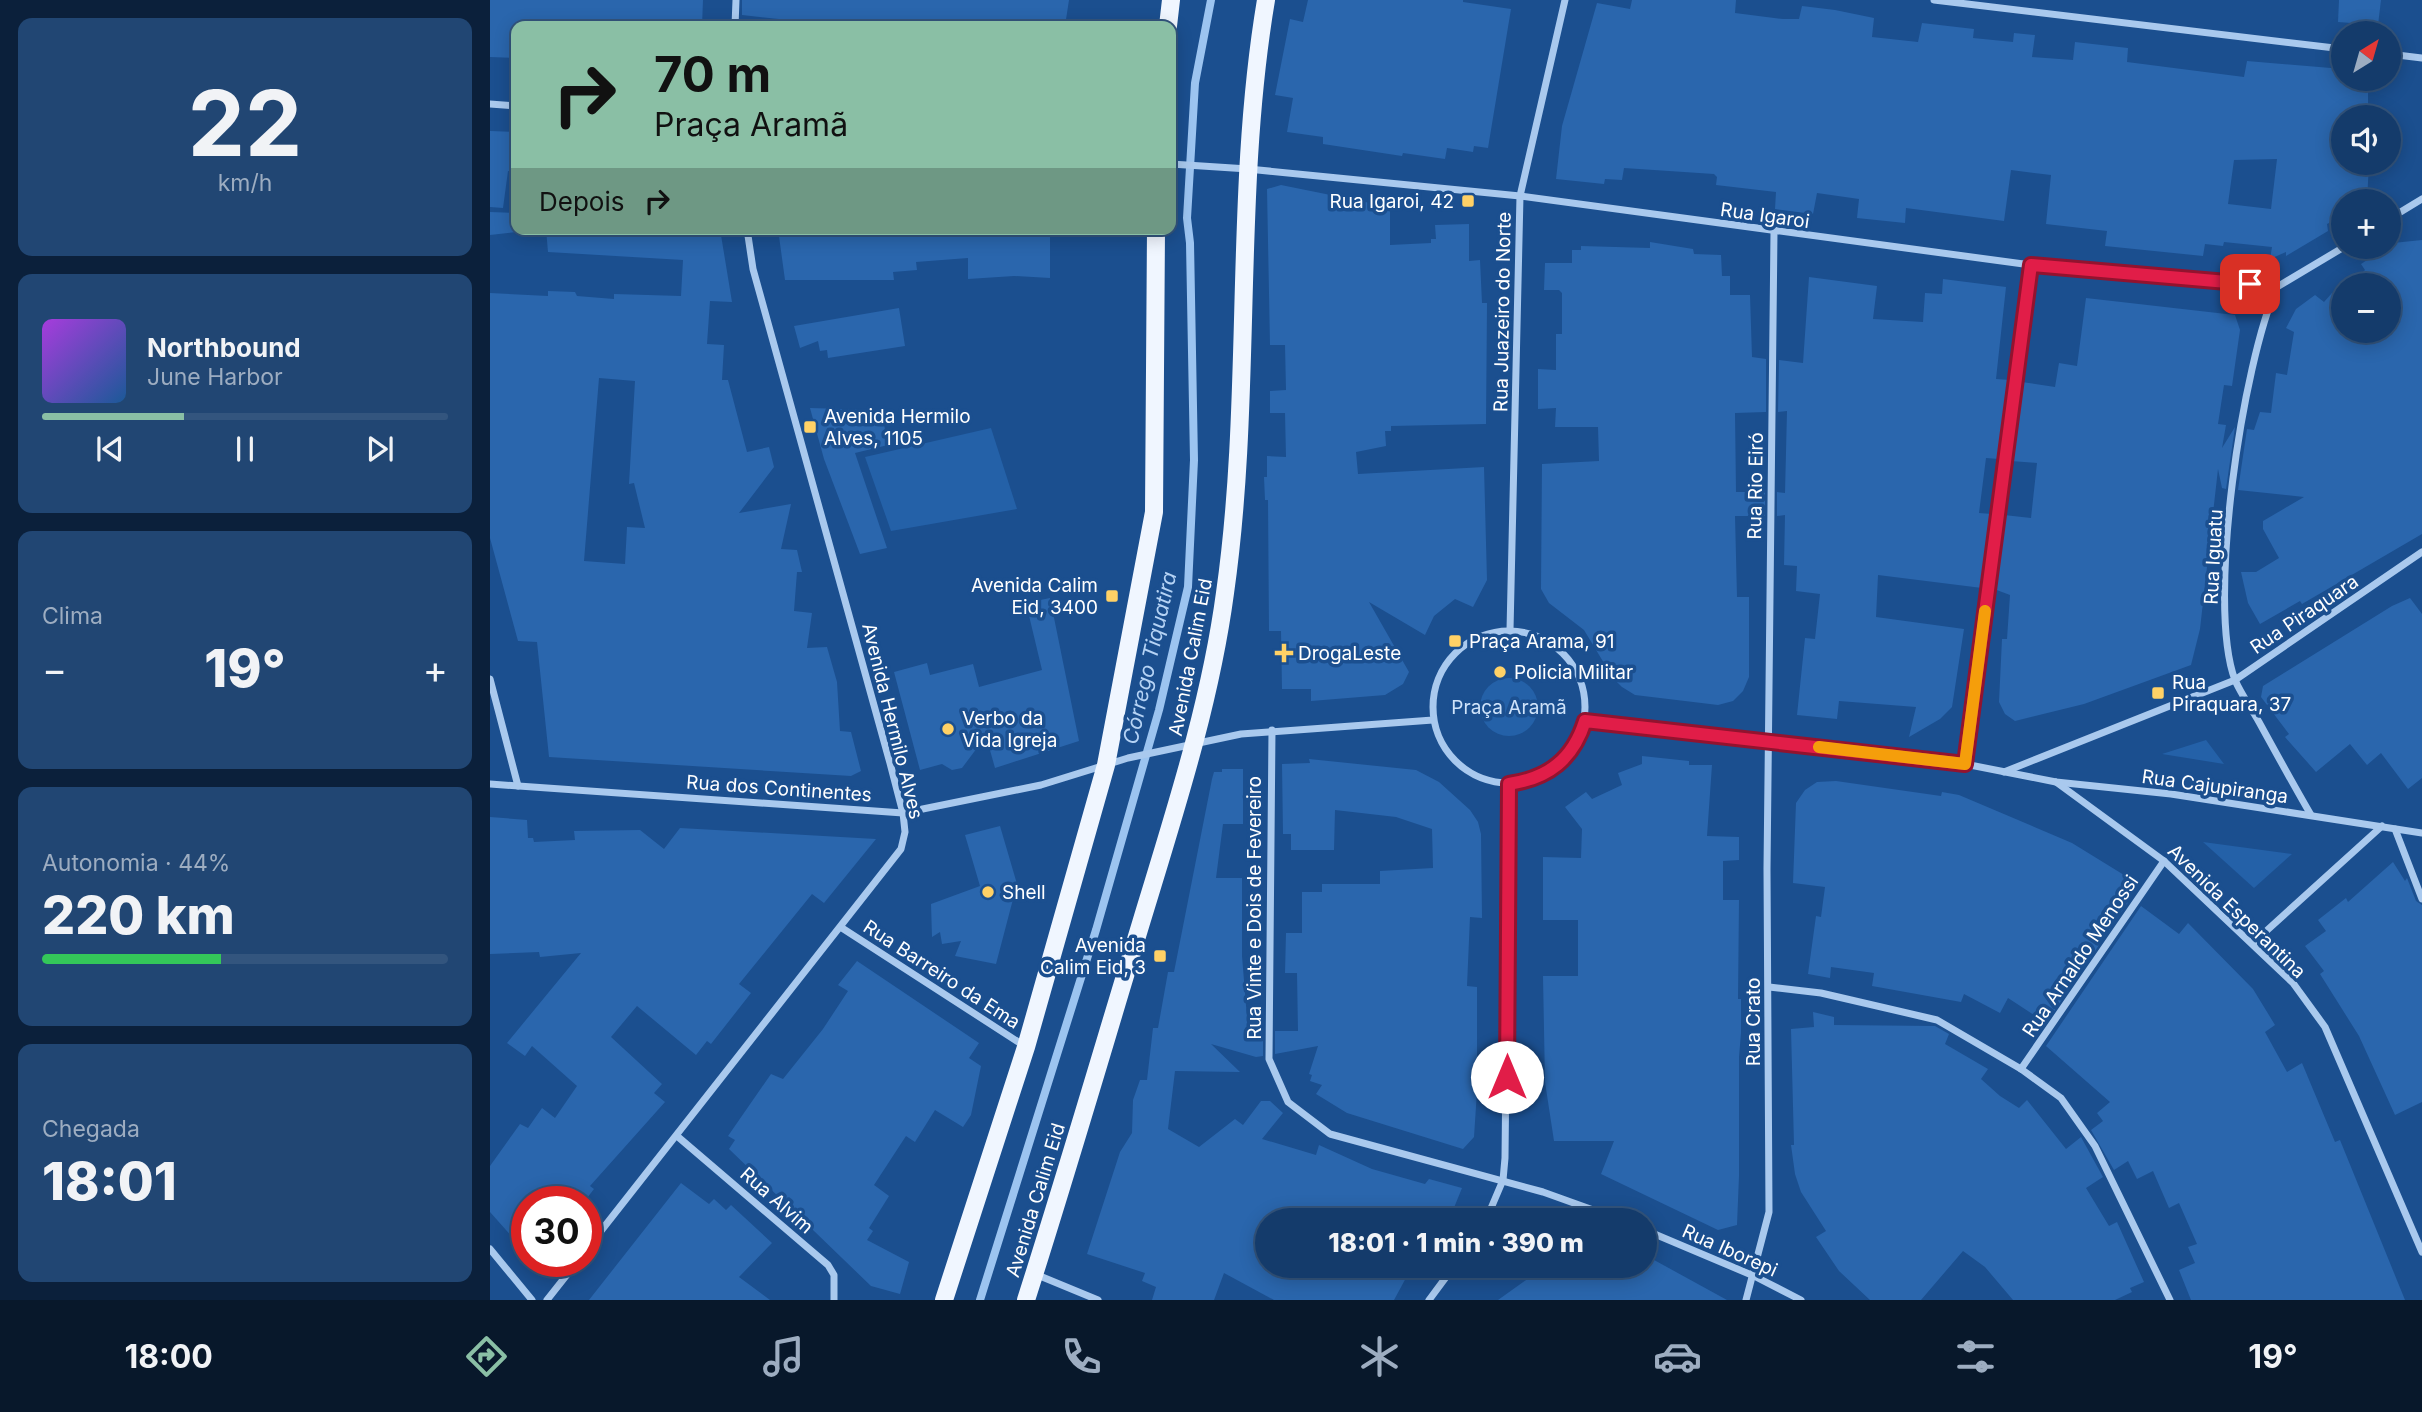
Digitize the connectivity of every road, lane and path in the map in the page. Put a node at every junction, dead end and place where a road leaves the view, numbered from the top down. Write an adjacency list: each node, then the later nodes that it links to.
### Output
1 (736, 0): 6 (street)
2 (1171, 0): 7 (main road)
3 (1266, 0): 14 (main road, Avenida Calim Eid)
4 (1564, 0): 15 (street, Rua Juazeiro do Norte)
5 (1934, 0): 8 (street)
6 (735, 21)
7 (1169, 21)
8 (2331, 48)
9 (2401, 55): 10 (street)
10 (2422, 58)
11 (490, 104): 12 (street)
12 (511, 106)
13 (1176, 164): 14 (street, Rua Igaroi)
14 (1248, 169): 15 (street, Rua Igaroi); 32 (main road, Avenida Calim Eid)
15 (1520, 196): 18 (street, Rua Igaroi); 25 (street, Rua Juazeiro do Norte)
16 (2422, 199): 17 (street)
17 (2401, 212)
18 (1774, 232): 22 (street, Rua Igaroi); 31 (street, Rua Rio Eiró)
19 (748, 235): 40 (street, Avenida Hermilo Alves)
20 (1156, 235): 34 (main road)
21 (2331, 255): 23 (street)
22 (2031, 265): 23 (street, Rua Igaroi); 33 (street)
23 (2277, 287): 27 (street, Rua Iguatu)
24 (2422, 552): 27 (street, Rua Piraquara)
25 (1510, 630): 28 (street); 29 (street)
26 (490, 679): 39 (street)
27 (2235, 680): 35 (street, Rua Piraquara); 41 (street, Rua Iguatu)
28 (1433, 720): 30 (street, Rua dos Continentes); 38 (street)
29 (1585, 721): 31 (street); 38 (street)
30 (1272, 730): 32 (street, Rua dos Continentes); 53 (street, Rua Vinte e Dois de Fevereiro)
31 (1768, 741): 33 (street); 49 (street, Rua Crato)
32 (1195, 744): 34 (street, Rua dos Continentes); 60 (main road, Avenida Calim Eid)
33 (1965, 764): 35 (street)
34 (1106, 765): 40 (street, Rua dos Continentes); 50 (main road)
35 (2004, 772): 36 (street, Rua Cajupiranga)
36 (2056, 782): 41 (street, Rua Cajupiranga); 45 (street, Avenida Esperantina)
37 (490, 784): 39 (street, Rua dos Continentes)
38 (1509, 784): 53 (street)
39 (518, 786): 40 (street, Rua dos Continentes)
40 (904, 813): 47 (street, Avenida Hermilo Alves)
41 (2311, 815): 42 (street, Rua Cajupiranga)
42 (2382, 826): 43 (street, Rua Cajupiranga); 48 (street)
43 (2395, 829): 44 (street, Rua Cajupiranga); 46 (street)
44 (2422, 832)
45 (2164, 861): 48 (street, Avenida Esperantina); 51 (street, Rua Arnaldo Menossi)
46 (2422, 899)
47 (842, 928): 50 (street, Rua Barreiro da Ema); 52 (street, Avenida Hermilo Alves)
48 (2253, 943): 59 (street, Avenida Esperantina)
49 (1769, 987): 51 (street); 61 (street, Rua Crato)
50 (1026, 1047): 67 (main road)
51 (2021, 1069): 73 (street)
52 (677, 1136): 56 (street, Avenida Hermilo Alves); 66 (street, Rua Alvim)
53 (1503, 1180): 54 (street); 55 (street)
54 (1491, 1208)
55 (1594, 1208)
56 (602, 1230)
57 (1657, 1235): 61 (street, Rua Iborepi)
58 (490, 1249): 64 (street)
59 (2422, 1252)
60 (1035, 1274): 68 (main road, Avenida Calim Eid); 69 (street)
61 (1754, 1276): 71 (street, Rua Crato); 72 (street, Rua Iborepi)
62 (565, 1277): 65 (street)
63 (1445, 1278): 70 (street)
64 (532, 1300)
65 (547, 1300)
66 (834, 1300)
67 (944, 1300)
68 (1026, 1300)
69 (1098, 1300)
70 (1429, 1300)
71 (1746, 1300)
72 (1801, 1300)
73 (2170, 1300)

